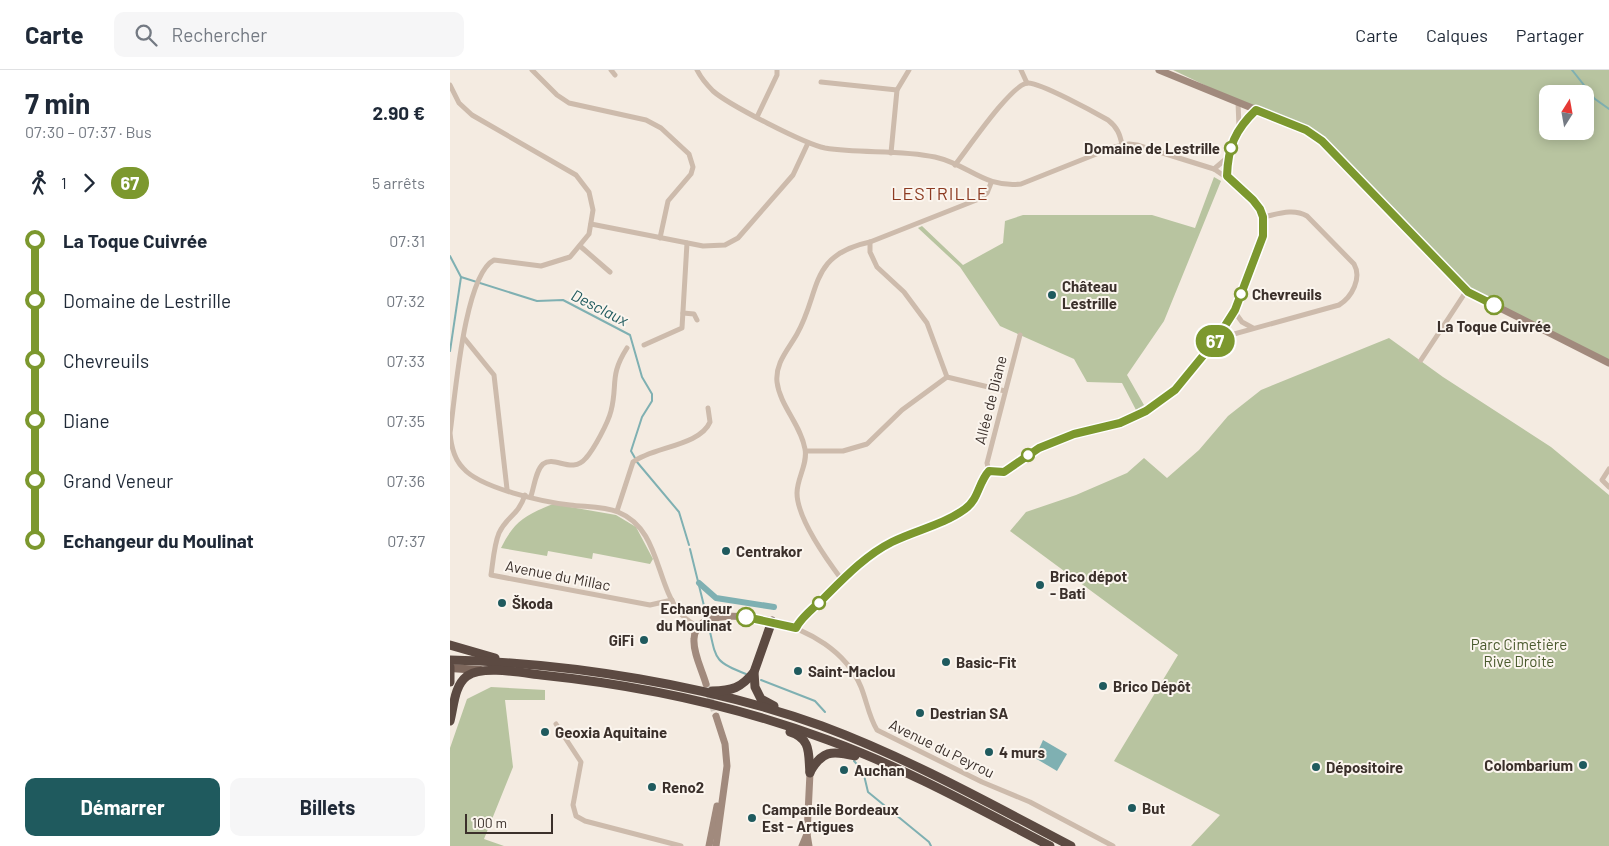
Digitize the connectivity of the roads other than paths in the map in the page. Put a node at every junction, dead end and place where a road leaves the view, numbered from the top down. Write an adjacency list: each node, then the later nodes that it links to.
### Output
1 (532, 70): 27 (street)
2 (697, 70): 15 (street)
3 (777, 70): 15 (street)
4 (909, 70): 12 (street)
5 (1021, 70): 10 (street)
6 (1159, 70): 13 (street)
7 (608, 71): 8 (street)
8 (615, 75)
9 (821, 82): 12 (street)
10 (1027, 83): 18 (street); 21 (street)
11 (450, 85): 26 (street)
12 (897, 90): 19 (street)
13 (1238, 102): 14 (street); 16 (street)
14 (1256, 110): 16 (street); 32 (street)
15 (757, 117): 17 (street)
16 (1239, 126): 20 (street)
17 (808, 142): 19 (street); 29 (street)
18 (1122, 145): 22 (street); 24 (street)
19 (891, 153): 21 (street)
20 (1227, 158): 22 (street); 23 (street)
21 (955, 165): 24 (street)
22 (1214, 169): 23 (street)
23 (1227, 176): 25 (street)
24 (991, 182): 28 (street)
25 (1263, 217): 33 (street); 36 (street)
26 (591, 224): 27 (street); 30 (street)
27 (660, 238): 29 (street)
28 (870, 242): 44 (street); 47 (street)
29 (687, 243): 34 (street)
30 (580, 246): 31 (street); 38 (street)
31 (610, 272)
32 (1467, 290): 42 (street); 43 (street)
33 (1234, 311): 36 (street); 39 (street)
34 (683, 313): 35 (street); 40 (street)
35 (697, 320)
36 (1256, 328): 39 (street)
37 (1020, 335): 45 (street, Allée de Diane)
38 (464, 338): 51 (street); 51 (street)
39 (1216, 340): 49 (street)
40 (644, 345)
41 (627, 348): 53 (street)
42 (1421, 360)
43 (1609, 363)
44 (947, 377): 45 (street); 47 (street)
45 (1005, 392): 49 (street, Allée de Diane)
46 (708, 408): 54 (street)
47 (806, 451): 55 (street)
48 (1609, 469): 50 (street)
49 (989, 471): 55 (street)
50 (1609, 487)
51 (507, 489): 52 (street)
52 (525, 494): 53 (street); 56 (street, Avenue du Millac)
53 (531, 496): 54 (street)
54 (617, 511): 56 (street)
55 (842, 580): 59 (street)
56 (672, 600): 58 (street)
57 (772, 621): 58 (street); 59 (street, Avenue du Peyrou); 65 (highway)
58 (698, 627): 67 (street)
59 (796, 628): 85 (street, Avenue du Peyrou)
60 (450, 645): 62 (highway)
61 (450, 660): 62 (highway)
62 (523, 664): 68 (highway)
63 (450, 668): 64 (main road); 66 (highway)
64 (481, 670): 69 (highway); 71 (highway)
65 (754, 672): 68 (highway); 73 (highway)
66 (450, 682)
67 (706, 684)
68 (695, 691): 73 (highway)
69 (710, 705): 74 (highway); 75 (highway)
70 (716, 716): 76 (street)
71 (450, 721)
72 (556, 724): 78 (street)
73 (879, 750): 84 (highway)
74 (884, 764): 75 (highway); 83 (highway)
75 (810, 772): 77 (street)
76 (724, 789): 79 (street); 80 (street)
77 (807, 834): 81 (street); 82 (street)
78 (681, 846)
79 (709, 846)
80 (716, 846)
81 (802, 846)
82 (809, 846)
83 (1050, 846)
84 (1071, 846)
85 (1113, 846)

